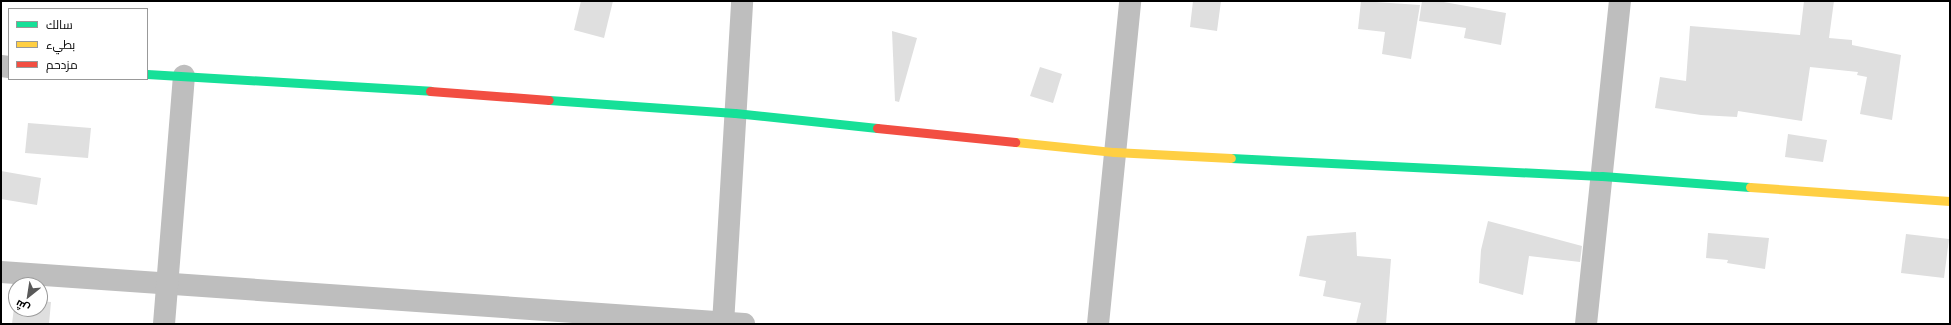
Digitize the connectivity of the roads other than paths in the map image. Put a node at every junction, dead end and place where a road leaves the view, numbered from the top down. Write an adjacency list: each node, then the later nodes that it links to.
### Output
1 (742, 1): 6 (street)
2 (1130, 1): 7 (street)
3 (1620, 1): 8 (street)
4 (148, 74): 5 (street)
5 (184, 76): 6 (street); 11 (street)
6 (735, 113): 7 (street); 13 (street)
7 (1114, 152): 8 (street); 14 (street)
8 (1602, 176): 9 (street); 15 (street)
9 (1950, 201)
10 (1, 272): 11 (street)
11 (169, 284): 12 (street); 13 (street)
12 (164, 324)
13 (730, 324)
14 (1098, 324)
15 (1586, 324)

